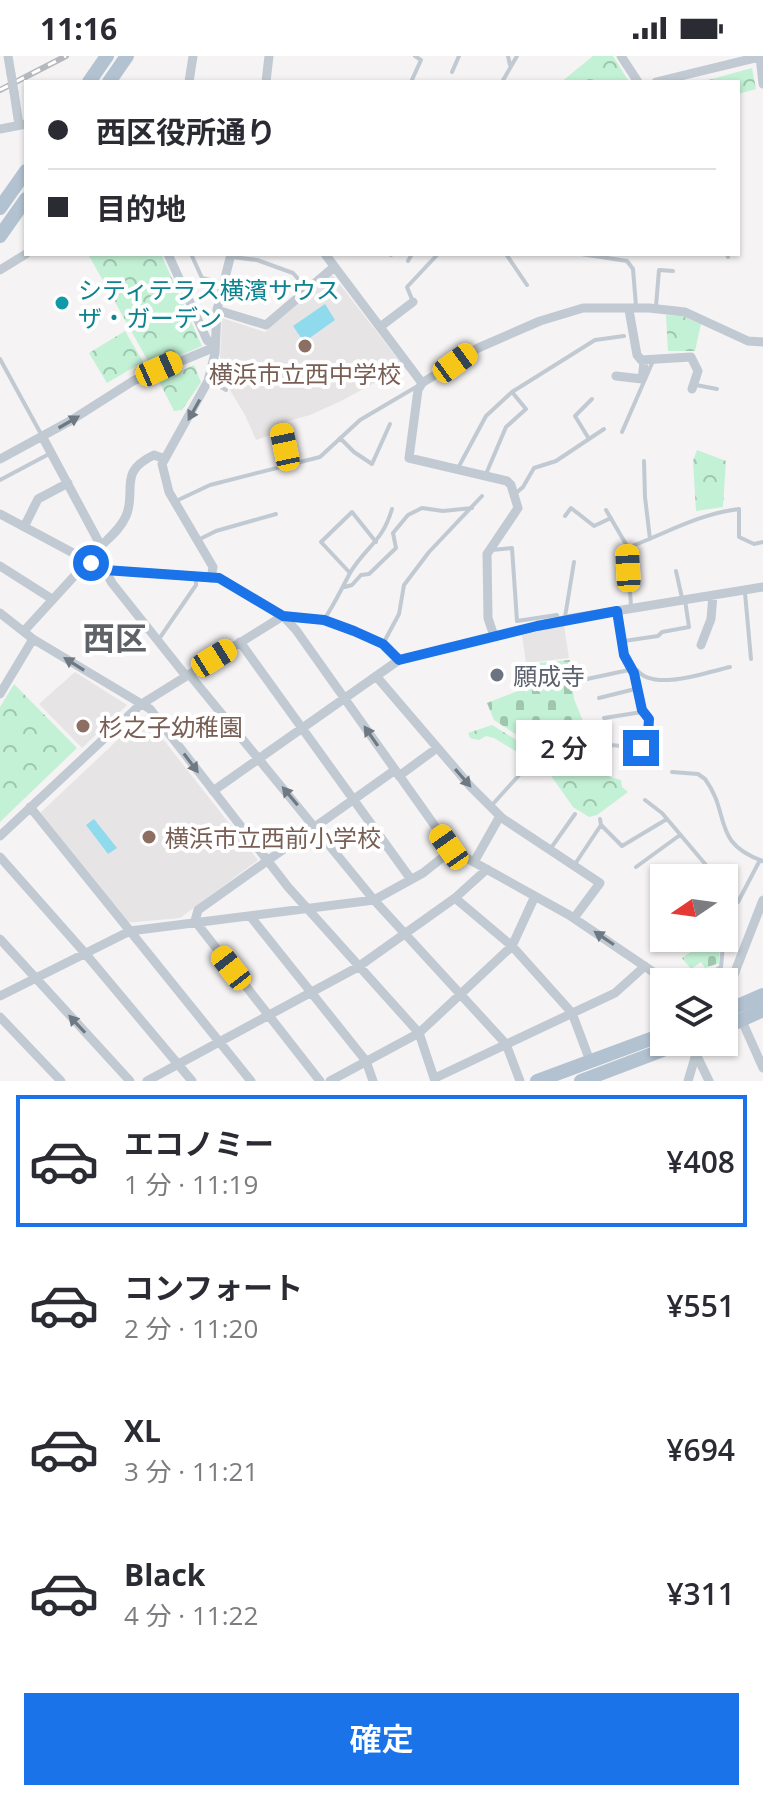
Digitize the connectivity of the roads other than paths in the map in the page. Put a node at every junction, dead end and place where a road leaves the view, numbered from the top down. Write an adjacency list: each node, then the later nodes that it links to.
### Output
1 (8, 56): 23 (street, bridge)
2 (107, 56): 15 (main road)
3 (127, 56): 16 (main road)
4 (193, 56): 17 (street)
5 (269, 56): 18 (street)
6 (415, 56): 19 (lane)
7 (459, 56): 13 (lane)
8 (508, 56): 12 (lane)
9 (517, 56): 12 (lane)
10 (621, 56): 21 (street)
11 (761, 57): 14 (street); 22 (street)
12 (510, 65): 20 (lane)
13 (452, 72)
14 (686, 79)
15 (90, 80)
16 (110, 80)
17 (189, 80)
18 (266, 80)
19 (412, 80)
20 (503, 80)
21 (637, 80)
22 (763, 84)
23 (23, 124): 24 (street)
24 (0, 129)
25 (24, 174): 27 (main road)
26 (24, 202): 28 (main road)
27 (0, 208)
28 (0, 236)
29 (24, 255): 41 (street)
30 (169, 256): 53 (street)
31 (192, 256): 43 (lane)
32 (230, 256): 43 (street)
33 (235, 256): 45 (lane)
34 (326, 256): 40 (street)
35 (411, 256): 39 (lane)
36 (436, 256): 46 (lane)
37 (507, 256): 44 (lane)
38 (594, 256): 48 (lane)
39 (408, 261)
40 (334, 267): 45 (street); 50 (street)
41 (0, 270)
42 (673, 271): 47 (lane)
43 (223, 283): 49 (street)
44 (527, 285)
45 (307, 289): 49 (street)
46 (413, 302): 50 (street)
47 (656, 308): 48 (street); 52 (street)
48 (632, 309): 56 (street); 59 (street)
49 (217, 310): 53 (street)
50 (380, 327): 59 (street)
51 (624, 336): 63 (lane)
52 (763, 342)
53 (215, 347): 58 (street); 69 (street, one-way to 53)
54 (0, 359): 69 (lane)
55 (654, 359): 56 (street); 60 (street); 68 (lane)
56 (641, 360): 57 (street)
57 (616, 376)
58 (208, 381): 62 (lane); 74 (street, one-way to 74)
59 (422, 383): 70 (lane); 77 (street)
60 (693, 387): 61 (lane)
61 (717, 389)
62 (226, 390)
63 (512, 392): 77 (lane); 78 (lane)
64 (592, 399): 71 (lane)
65 (390, 424): 70 (lane)
66 (281, 429): 76 (lane)
67 (604, 429): 71 (lane)
68 (622, 432)
69 (42, 436): 72 (street); 73 (street)
70 (340, 438): 76 (lane)
71 (589, 439): 81 (lane)
72 (52, 453): 79 (lane); 80 (street)
73 (0, 459)
74 (165, 459): 83 (street); 98 (street)
75 (644, 461): 94 (lane)
76 (288, 464): 83 (lane)
77 (456, 470): 78 (street)
78 (485, 476): 81 (street)
79 (0, 480)
80 (68, 483): 91 (street); 98 (street)
81 (514, 494): 100 (street)
82 (482, 496): 84 (lane)
83 (175, 502): 95 (street)
84 (472, 508): 93 (lane); 129 (lane)
85 (392, 509): 92 (lane)
86 (606, 510): 90 (lane)
87 (0, 514): 91 (street)
88 (276, 514): 95 (lane)
89 (565, 516): 90 (lane)
90 (611, 518): 99 (lane)
91 (24, 527): 101 (street)
92 (386, 530): 93 (lane); 96 (lane)
93 (393, 533): 109 (lane)
94 (650, 539): 97 (lane); 99 (lane)
95 (198, 540): 108 (street)
96 (376, 542): 106 (lane); 106 (lane)
97 (763, 542)
98 (101, 546): 104 (street)
99 (627, 548): 115 (lane)
100 (490, 550): 120 (lane); 124 (street)
101 (88, 561): 104 (street); 113 (street)
102 (574, 562): 120 (lane)
103 (0, 566): 113 (street)
104 (107, 570): 107 (street); 126 (street)
105 (676, 571): 114 (lane)
106 (350, 573): 109 (lane)
107 (196, 577): 108 (street); 126 (lane)
108 (211, 578): 118 (street)
109 (345, 587): 119 (lane)
110 (763, 587): 111 (street)
111 (744, 590): 112 (street); 132 (lane)
112 (713, 595): 114 (street); 130 (street)
113 (52, 599): 123 (street)
114 (683, 600): 115 (street); 127 (lane)
115 (631, 609): 116 (street)
116 (617, 611): 120 (street); 127 (street)
117 (0, 613): 121 (street)
118 (283, 616): 119 (street); 128 (street); 141 (street)
119 (324, 620): 129 (street)
120 (561, 620): 124 (street)
121 (10, 621): 122 (street); 123 (street)
122 (0, 630)
123 (24, 631): 125 (street)
124 (494, 636): 133 (street)
125 (33, 639): 140 (street); 143 (street, one-way to 125)
126 (158, 641): 136 (street)
127 (621, 641): 131 (street)
128 (240, 642): 136 (street); 146 (street)
129 (383, 644): 133 (street)
130 (701, 645)
131 (623, 652): 134 (lane); 135 (street)
132 (751, 659)
133 (399, 660): 137 (street)
134 (730, 667)
135 (631, 669): 138 (lane); 139 (street)
136 (187, 675): 143 (street); 150 (street)
137 (376, 676): 141 (street); 148 (street)
138 (587, 679)
139 (638, 689): 142 (lane); 144 (street)
140 (0, 694)
141 (344, 698): 146 (street); 152 (street, one-way to 141)
142 (599, 698)
143 (140, 705): 154 (street, one-way to 154); 158 (street)
144 (644, 712): 145 (lane); 149 (street)
145 (604, 718)
146 (302, 728): 150 (street); 155 (street)
147 (599, 744): 149 (lane)
148 (437, 748): 152 (street); 157 (street, one-way to 157)
149 (647, 748)
150 (259, 759): 154 (street); 162 (street, one-way to 150)
151 (672, 772): 169 (lane)
152 (397, 773): 155 (street); 165 (street)
153 (521, 773): 157 (lane)
154 (213, 791): 168 (street)
155 (353, 799): 162 (street); 175 (street)
156 (645, 800): 161 (lane)
157 (490, 806): 160 (street)
158 (30, 807): 164 (street); 185 (street)
159 (575, 814): 166 (lane)
160 (500, 816): 166 (street); 170 (street)
161 (667, 819): 163 (lane); 172 (lane)
162 (315, 826): 168 (street); 178 (street)
163 (680, 835): 171 (lane); 173 (lane)
164 (0, 836)
165 (452, 850): 170 (street); 175 (street)
166 (550, 850): 172 (street)
167 (0, 857): 189 (street)
168 (266, 860): 181 (street); 184 (street)
169 (762, 861): 180 (lane)
170 (474, 862): 174 (street)
171 (705, 864)
172 (574, 866): 183 (street)
173 (636, 867)
174 (487, 869): 176 (street); 177 (street)
175 (410, 878): 178 (street)
176 (535, 896): 183 (street); 188 (street)
177 (455, 898): 186 (street); 188 (street)
178 (374, 900): 181 (street); 186 (street)
179 (763, 900): 192 (street)
180 (738, 902)
181 (306, 909): 182 (street); 191 (street)
182 (250, 916): 184 (street); 195 (street)
183 (574, 918): 190 (street, one-way to 183)
184 (195, 921): 185 (street); 202 (street)
185 (130, 931): 189 (street); 208 (street)
186 (404, 934): 191 (street); 196 (street)
187 (0, 939): 194 (street)
188 (512, 946): 196 (street); 201 (street)
189 (84, 952): 194 (street); 215 (street)
190 (645, 966): 193 (street); 201 (street)
191 (358, 967): 195 (street); 206 (street)
192 (736, 968)
193 (650, 969)
194 (34, 977): 198 (street); 219 (street, one-way to 194)
195 (311, 992): 202 (street); 213 (street)
196 (460, 994): 206 (street); 209 (street)
197 (763, 995): 199 (main road)
198 (0, 996)
199 (738, 1006)
200 (763, 1010): 204 (main road)
201 (572, 1013): 209 (street); 214 (street)
202 (268, 1015): 208 (street); 223 (street)
203 (0, 1017): 218 (street)
204 (742, 1021): 205 (main road); 216 (street)
205 (738, 1023)
206 (419, 1033): 213 (street); 217 (street)
207 (650, 1039): 214 (main road)
208 (220, 1041): 215 (street); 222 (street)
209 (506, 1044): 217 (street); 226 (street)
210 (650, 1055): 228 (main road)
211 (695, 1056): 229 (street)
212 (697, 1056): 230 (street)
213 (366, 1061): 224 (street); 225 (street)
214 (590, 1061): 227 (main road)
215 (178, 1064): 220 (street); 221 (street)
216 (763, 1068)
217 (435, 1080)
218 (61, 1081)
219 (130, 1081)
220 (147, 1081)
221 (192, 1081)
222 (251, 1081)
223 (320, 1081)
224 (330, 1081)
225 (373, 1081)
226 (520, 1081)
227 (537, 1081)
228 (581, 1081)
229 (688, 1081)
230 (709, 1081)

